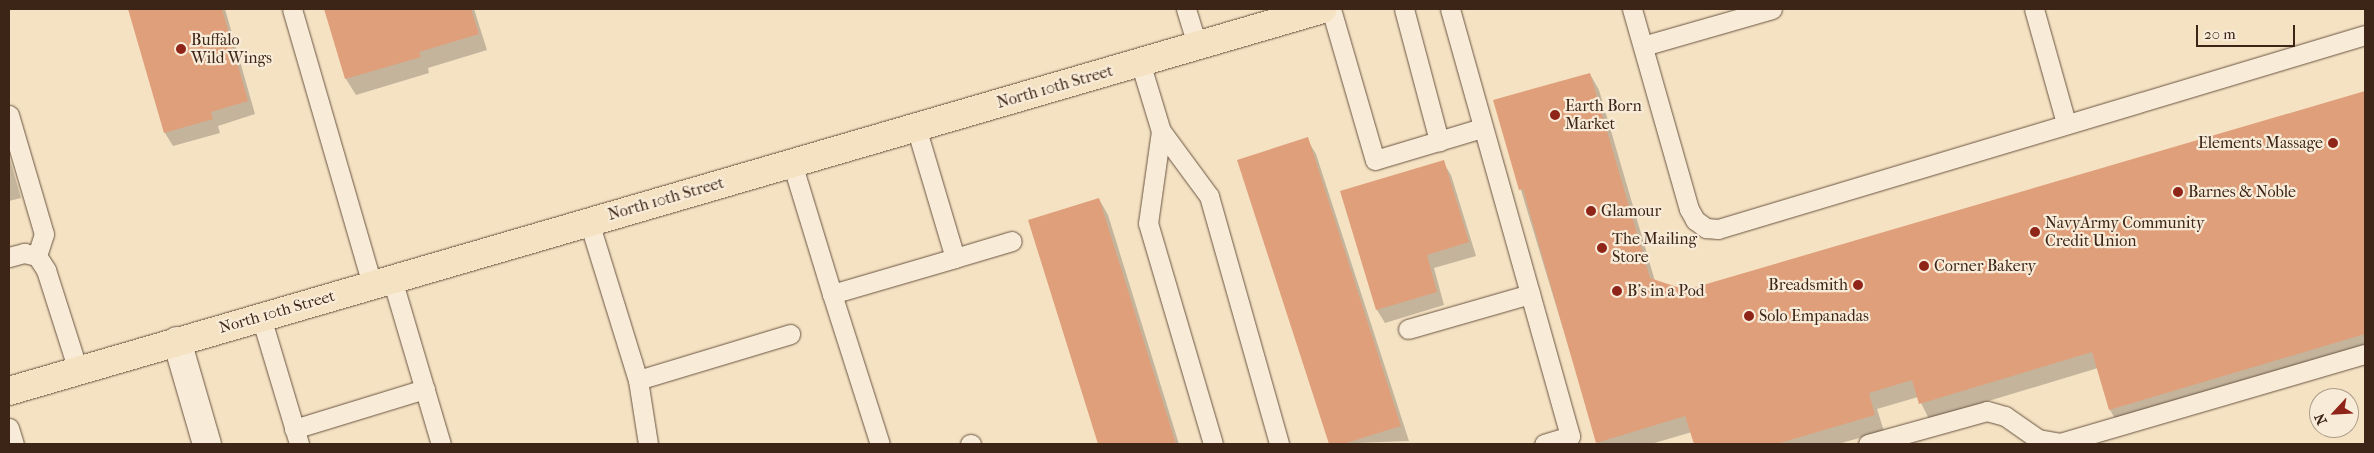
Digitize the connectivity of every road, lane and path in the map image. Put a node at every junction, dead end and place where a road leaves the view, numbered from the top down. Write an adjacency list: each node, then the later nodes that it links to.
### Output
1 (292, 9): 26 (lane)
2 (1186, 9): 11 (lane)
3 (1323, 9): 11 (main road, North 10th Street)
4 (1331, 9): 19 (lane)
5 (1404, 9): 19 (lane)
6 (1450, 9): 17 (lane)
7 (1632, 9): 12 (lane)
8 (1772, 9): 12 (lane)
9 (2034, 9): 15 (lane)
10 (2365, 35): 15 (lane)
11 (1197, 45): 13 (main road, North 10th Street)
12 (1643, 46): 15 (lane)
13 (1140, 62): 16 (main road, North 10th Street); 18 (lane)
14 (9, 115): 23 (lane)
15 (2066, 122)
16 (916, 127): 20 (main road, North 10th Street); 25 (lane)
17 (1482, 128): 19 (lane); 28 (lane)
18 (1161, 131): 47 (lane); 48 (lane)
19 (1439, 141)
20 (792, 163): 21 (main road, North 10th Street); 27 (lane)
21 (589, 222): 26 (main road, North 10th Street); 35 (lane)
22 (1012, 241): 25 (lane)
23 (37, 256): 24 (lane); 34 (lane)
24 (9, 257)
25 (955, 258): 27 (lane)
26 (382, 282): 29 (main road, North 10th Street); 36 (lane)
27 (832, 294): 46 (lane)
28 (1530, 294): 30 (lane); 41 (lane)
29 (261, 317): 32 (main road, North 10th Street); 39 (lane)
30 (1408, 329)
31 (790, 334): 35 (lane)
32 (177, 341): 34 (main road, North 10th Street); 43 (street)
33 (2365, 354): 40 (lane)
34 (78, 370): 37 (main road, North 10th Street)
35 (638, 380): 45 (lane)
36 (425, 389): 39 (lane); 44 (lane)
37 (9, 391)
38 (9, 428): 42 (lane)
39 (297, 436)
40 (2026, 438): 50 (lane)
41 (1571, 440): 49 (lane)
42 (14, 444)
43 (207, 444)
44 (441, 444)
45 (648, 444)
46 (880, 444)
47 (1213, 444)
48 (1279, 444)
49 (1544, 444)
50 (1868, 444)

